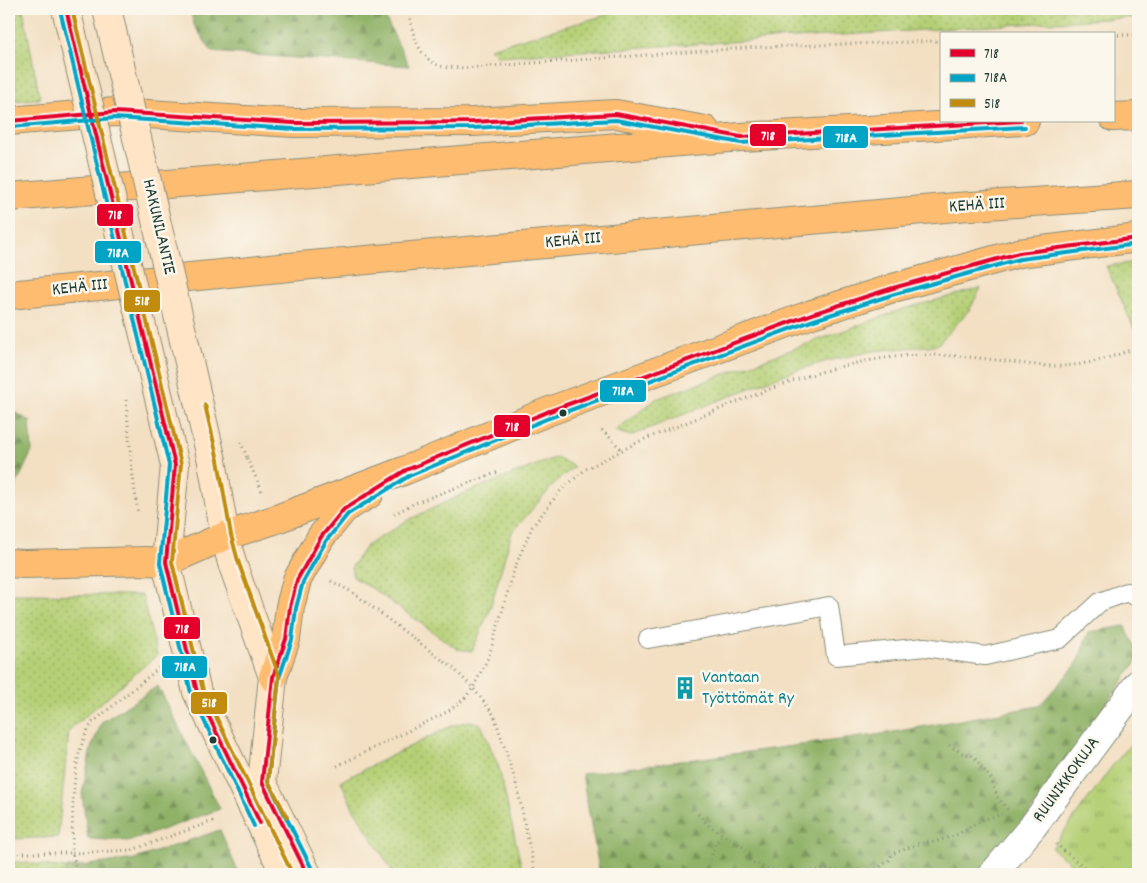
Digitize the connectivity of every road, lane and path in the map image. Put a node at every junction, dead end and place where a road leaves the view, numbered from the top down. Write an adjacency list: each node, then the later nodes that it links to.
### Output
1 (66, 9): 27 (main road, bridge)
2 (107, 9): 26 (main road, HAKUNILANTIE, bridge)
3 (408, 9): 6 (path)
4 (1114, 35): 5 (path)
5 (1138, 35)
6 (940, 41)
7 (1138, 116): 8 (highway)
8 (1114, 117)
9 (9, 121): 11 (highway)
10 (1007, 122): 11 (highway)
11 (741, 137): 13 (highway)
12 (1138, 195): 15 (highway, KEHÄ III)
13 (9, 197)
14 (1138, 238): 21 (highway)
15 (9, 296)
16 (1138, 347): 18 (path)
17 (602, 430): 18 (path)
18 (622, 450): 35 (path)
19 (247, 458): 23 (path)
20 (132, 470): 25 (path)
21 (406, 470): 26 (highway); 33 (highway)
22 (498, 472): 24 (path)
23 (264, 496)
24 (393, 514)
25 (138, 517)
26 (225, 536): 27 (highway); 33 (main road, HAKUNILANTIE)
27 (166, 562): 28 (highway); 47 (main road)
28 (9, 563)
29 (324, 578): 35 (path)
30 (1138, 598): 31 (lane)
31 (648, 639)
32 (164, 664): 43 (path)
33 (274, 677): 48 (main road, HAKUNILANTIE)
34 (1138, 684): 40 (street, RUUNIKKOKUJA)
35 (473, 688): 37 (path); 49 (path)
36 (950, 745): 41 (path)
37 (337, 766)
38 (698, 814): 41 (path)
39 (216, 820): 43 (path)
40 (1034, 826): 51 (street, RUUNIKKOKUJA); 52 (path)
41 (723, 834): 50 (path)
42 (9, 852): 43 (path)
43 (72, 853): 44 (path)
44 (79, 874)
45 (238, 874): 46 (path)
46 (248, 874)
47 (285, 874)
48 (307, 874)
49 (535, 874)
50 (706, 874)
51 (993, 874)
52 (1092, 874)

